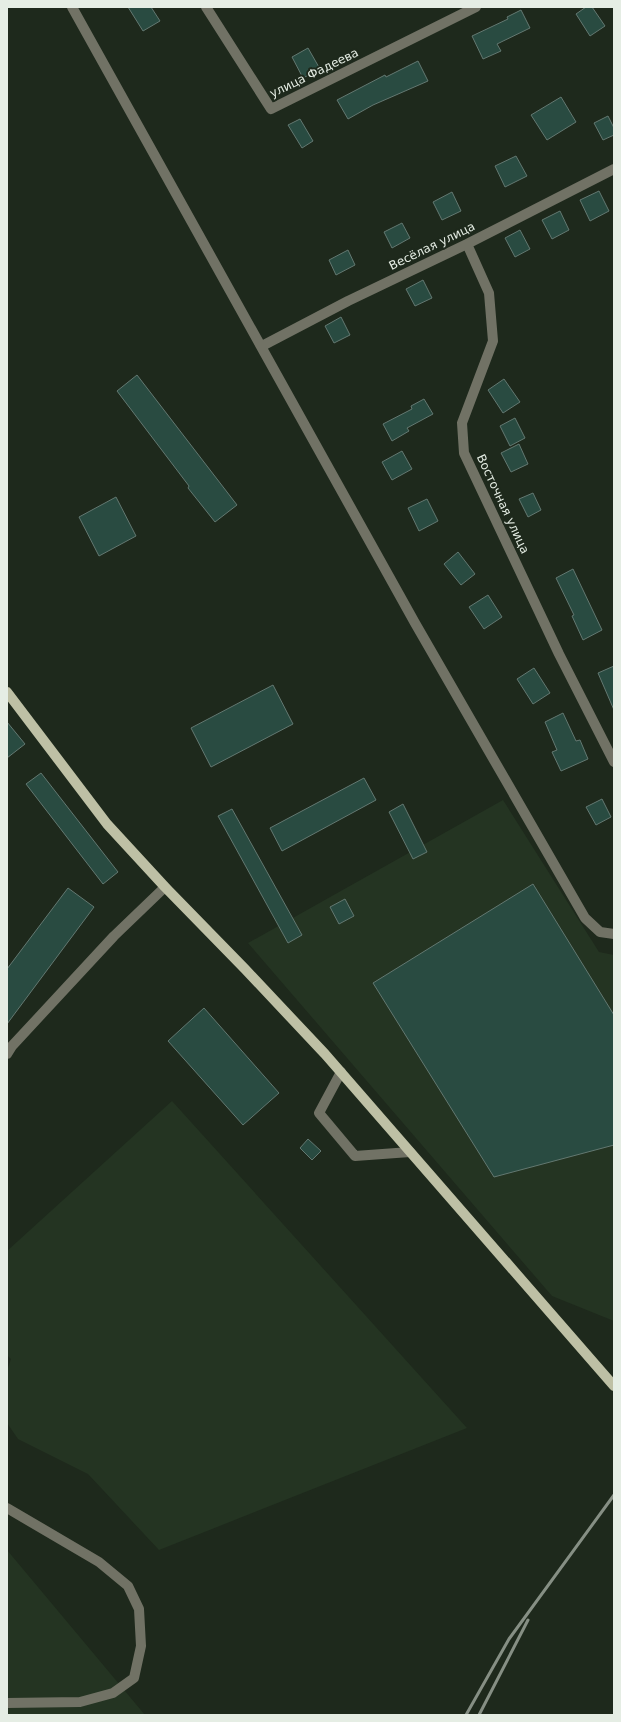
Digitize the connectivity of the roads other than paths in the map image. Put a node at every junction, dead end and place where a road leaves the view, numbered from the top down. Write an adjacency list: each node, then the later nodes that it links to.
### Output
1 (72, 7): 6 (street)
2 (206, 7): 3 (street, улица Фадеева)
3 (470, 8)
4 (614, 169): 5 (street, Весёлая улица)
5 (467, 244): 6 (street, Весёлая улица); 8 (street, Восточная улица)
6 (262, 346): 10 (street)
7 (7, 692): 9 (main road)
8 (614, 762)
9 (165, 887): 11 (street); 12 (main road)
10 (614, 934)
11 (7, 1054)
12 (341, 1072): 13 (main road); 13 (street)
13 (410, 1152): 14 (main road)
14 (614, 1386)
15 (7, 1508): 16 (street)
16 (7, 1703)

